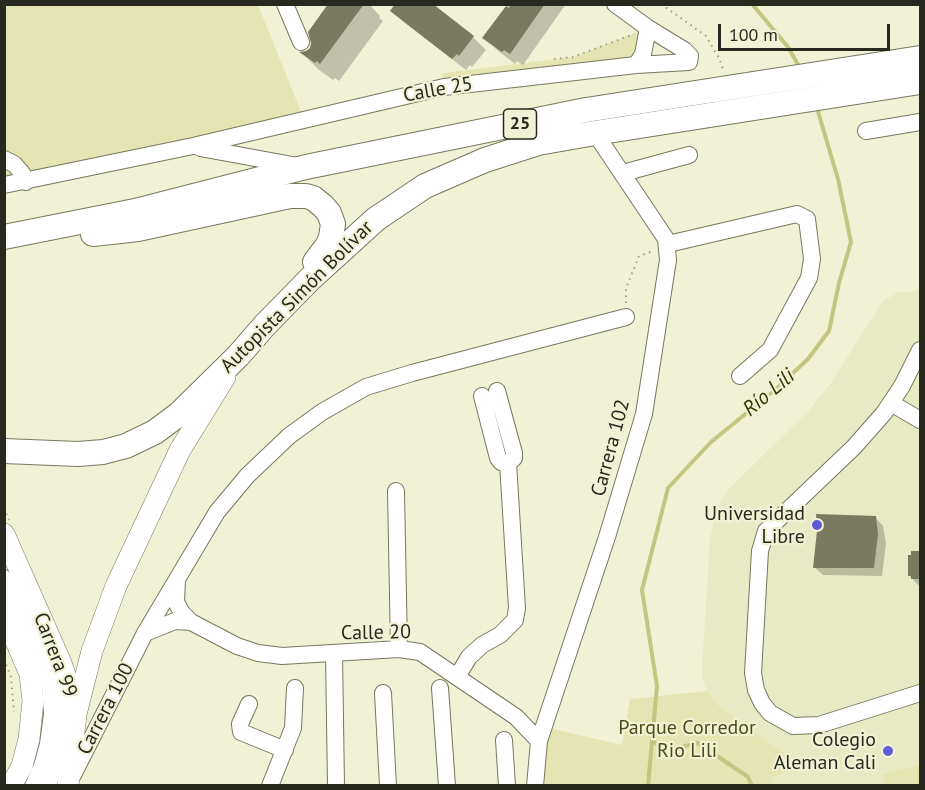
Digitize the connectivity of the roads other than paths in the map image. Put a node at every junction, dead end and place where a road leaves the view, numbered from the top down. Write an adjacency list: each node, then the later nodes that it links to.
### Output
1 (285, 4): 4 (street)
2 (615, 4): 3 (street)
3 (648, 28): 6 (street); 6 (street, Calle 25)
4 (301, 42)
5 (912, 59): 8 (highway, 25)
6 (636, 65): 12 (street, Calle 25)
7 (914, 83): 8 (highway, 25)
8 (734, 92): 11 (highway, Autopista Simón Bolívar / 25); 15 (highway, 25)
9 (921, 122): 10 (street)
10 (866, 131)
11 (595, 133): 16 (street); 23 (highway, Autopista Simón Bolívar / 25)
12 (193, 147): 15 (street, Calle 25); 17 (street, Calle 25)
13 (689, 155): 16 (street)
14 (4, 159): 17 (street)
15 (306, 167): 19 (highway, 25)
16 (623, 173): 21 (street)
17 (26, 182): 18 (street, Calle 25)
18 (4, 185)
19 (207, 203): 20 (highway); 23 (highway)
20 (4, 238)
21 (668, 244): 26 (street); 49 (street, Carrera 102)
22 (626, 317): 34 (street, Carrera 100)
23 (265, 325): 25 (highway, Autopista Simón Bolívar / 25)
24 (921, 350): 28 (street)
25 (238, 356): 30 (highway, Autopista Simón Bolívar); 47 (main road)
26 (740, 376)
27 (490, 393): 41 (street)
28 (891, 403): 29 (street); 45 (street)
29 (921, 420)
30 (4, 451)
31 (396, 491): 39 (street)
32 (9, 531): 47 (main road, Carrera 99)
33 (4, 552): 51 (street)
34 (178, 576): 37 (street); 38 (street, Carrera 100)
35 (4, 578): 53 (street)
36 (4, 614): 52 (main road, Carrera 99)
37 (191, 622): 38 (street); 40 (street, Calle 20)
38 (145, 633): 51 (street, Carrera 100)
39 (399, 649): 40 (street, Calle 20); 41 (street, Calle 20)
40 (334, 654): 55 (street)
41 (457, 677): 49 (street, Calle 20)
42 (295, 688): 50 (street)
43 (440, 688): 57 (street)
44 (383, 693): 56 (street)
45 (921, 693)
46 (249, 704): 50 (street)
47 (76, 714): 51 (main road, Carrera 99)
48 (504, 740): 58 (street)
49 (539, 741): 59 (street, Carrera 102)
50 (285, 750): 54 (street)
51 (65, 785)
52 (11, 786)
53 (33, 786)
54 (270, 786)
55 (336, 786)
56 (388, 786)
57 (447, 786)
58 (507, 786)
59 (535, 786)

